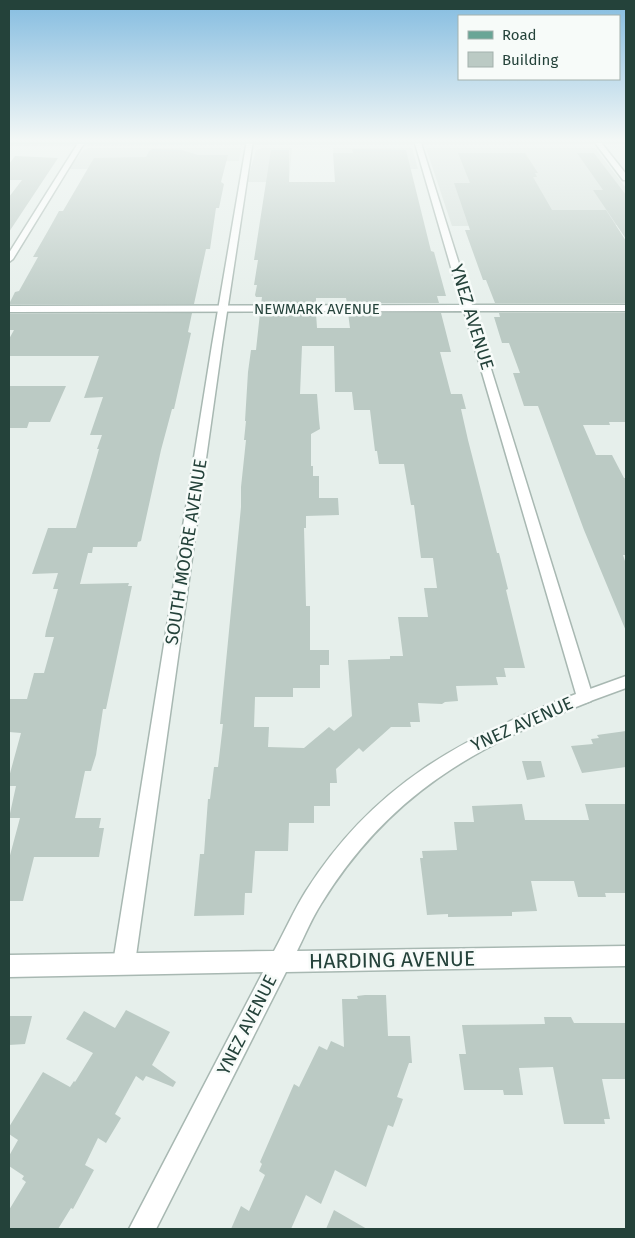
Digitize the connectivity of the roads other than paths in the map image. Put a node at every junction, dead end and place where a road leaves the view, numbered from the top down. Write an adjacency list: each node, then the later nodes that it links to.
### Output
1 (47, 198): 4 (street)
2 (241, 198): 8 (street, SOUTH MOORE AVENUE)
3 (435, 198): 5 (street, YNEZ AVENUE)
4 (9, 259)
5 (468, 308): 6 (street, NEWMARK AVENUE); 8 (street, NEWMARK AVENUE); 10 (street, YNEZ AVENUE)
6 (626, 308)
7 (9, 309): 8 (street, NEWMARK AVENUE)
8 (224, 309): 13 (street, SOUTH MOORE AVENUE)
9 (626, 682): 10 (street)
10 (585, 697): 12 (street, YNEZ AVENUE)
11 (626, 956): 12 (street, HARDING AVENUE)
12 (280, 962): 13 (street, HARDING AVENUE); 15 (street, YNEZ AVENUE)
13 (124, 964): 14 (street, HARDING AVENUE)
14 (9, 966)
15 (142, 1229)

